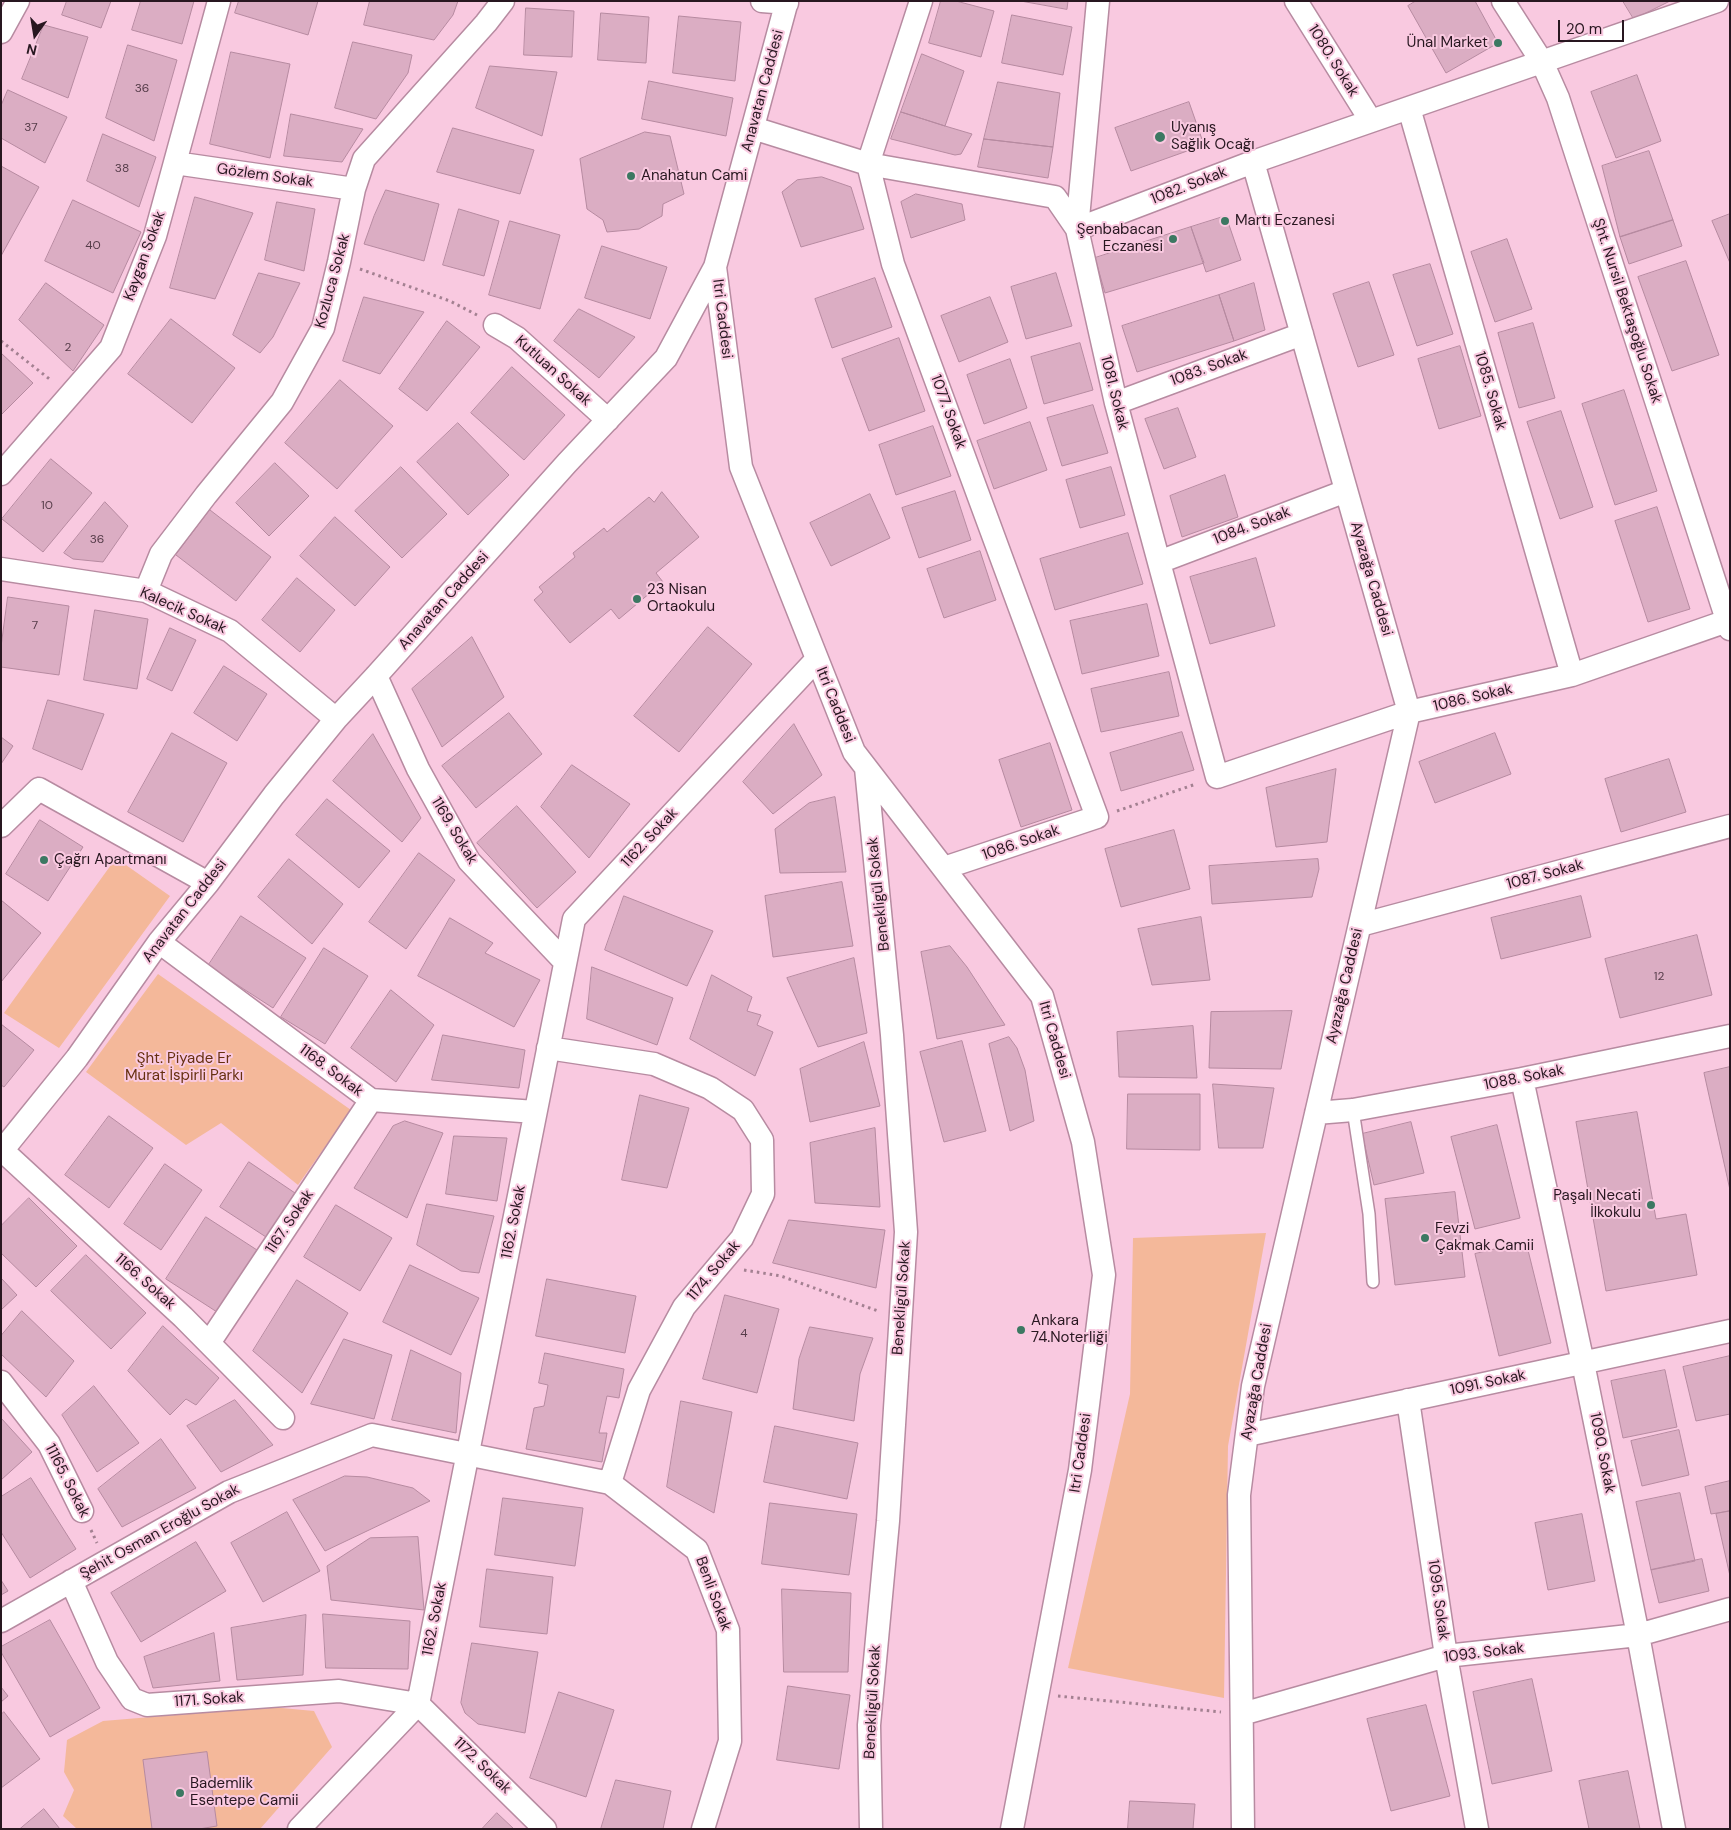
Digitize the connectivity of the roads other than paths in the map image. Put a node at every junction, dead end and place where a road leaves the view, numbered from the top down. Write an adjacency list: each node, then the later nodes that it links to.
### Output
1 (18, 1): 11 (street)
2 (219, 1): 17 (street, Kaygan Sokak)
3 (503, 1): 19 (street, Kozluca Sokak)
4 (762, 1): 10 (street)
5 (920, 1): 18 (street)
6 (1098, 1): 20 (street, 1081. Sokak)
7 (1296, 1): 14 (street, 1080. Sokak)
8 (1503, 1): 12 (street, Şht. Nursil Bektaşoğlu Sokak)
9 (1717, 1): 12 (street, 1082. Sokak)
10 (787, 2): 15 (street, Anavatan Caddesi)
11 (1, 32)
12 (1542, 62): 13 (street, 1082. Sokak); 31 (street, Şht. Nursil Bektaşoğlu Sokak)
13 (1409, 108): 14 (street, 1082. Sokak); 33 (street, 1085. Sokak)
14 (1371, 120): 16 (street, 1082. Sokak)
15 (753, 128): 18 (street); 21 (street, Anavatan Caddesi)
16 (1253, 162): 20 (street, 1082. Sokak); 23 (street, Ayazağa Caddesi)
17 (175, 163): 19 (street, Gözlem Sokak); 26 (street, Kaygan Sokak)
18 (868, 164): 20 (street); 39 (street, 1077. Sokak)
19 (354, 189): 30 (street, Kozluca Sokak)
20 (1077, 229): 24 (street, 1081. Sokak)
21 (715, 267): 25 (street, Anavatan Caddesi); 32 (street, Itri Caddesi)
22 (495, 325): 25 (street, Kutluan Sokak)
23 (1302, 334): 24 (street, 1083. Sokak); 27 (street, Ayazağa Caddesi)
24 (1116, 403): 28 (street, 1081. Sokak)
25 (608, 420): 34 (street, Anavatan Caddesi)
26 (1, 474)
27 (1346, 491): 28 (street, 1084. Sokak); 35 (street, Ayazağa Caddesi)
28 (1159, 562): 38 (street, 1081. Sokak)
29 (1, 569): 30 (street, Kalecik Sokak)
30 (146, 591): 36 (street, Kalecik Sokak)
31 (1729, 623): 33 (street, 1086. Sokak)
32 (817, 659): 37 (street, Itri Caddesi); 46 (street, 1162. Sokak)
33 (1572, 675): 35 (street, 1086. Sokak)
34 (376, 676): 36 (street, Anavatan Caddesi); 46 (street, 1169. Sokak)
35 (1409, 712): 38 (street, 1086. Sokak); 44 (street, Ayazağa Caddesi)
36 (336, 719): 43 (street, Anavatan Caddesi)
37 (866, 768): 42 (street, Itri Caddesi); 76 (street, Benekligül Sokak)
38 (1217, 776)
39 (1097, 817): 42 (street, 1086. Sokak)
40 (1, 826): 43 (street)
41 (1730, 826): 44 (street, 1087. Sokak)
42 (944, 868): 77 (street, Itri Caddesi)
43 (208, 883): 45 (street, Anavatan Caddesi)
44 (1360, 925): 53 (street, Ayazağa Caddesi)
45 (159, 942): 50 (street, 1168. Sokak); 54 (street, Anavatan Caddesi)
46 (565, 962): 48 (street, 1162. Sokak)
47 (1730, 1036): 49 (street, 1088. Sokak)
48 (548, 1048): 52 (street, 1162. Sokak); 64 (street, 1174. Sokak)
49 (1522, 1079): 51 (street, 1088. Sokak); 58 (street, 1090. Sokak)
50 (370, 1100): 52 (street, 1168. Sokak); 57 (street, 1167. Sokak)
51 (1353, 1110): 53 (street, 1088. Sokak); 55 (lane)
52 (536, 1112): 63 (street, 1162. Sokak)
53 (1316, 1113): 62 (street, Ayazağa Caddesi)
54 (2, 1152): 57 (street, 1166. Sokak)
55 (1373, 1282)
56 (1730, 1331): 58 (street, 1091. Sokak)
57 (209, 1343): 61 (street, 1166. Sokak)
58 (1584, 1363): 60 (street, 1091. Sokak); 69 (street, 1090. Sokak)
59 (1, 1382): 65 (street, 11165. Sokak)
60 (1408, 1400): 62 (street, 1091. Sokak); 70 (street, 1095. Sokak)
61 (283, 1418)
62 (1247, 1435): 72 (street, Ayazağa Caddesi)
63 (468, 1454): 64 (street, Benli Sokak); 66 (street, Şehit Osman Eroğlu Sokak); 71 (street, 1162. Sokak)
64 (610, 1483): 75 (street, Benli Sokak)
65 (82, 1511)
66 (71, 1581): 68 (street, Şehit Osman Eroğlu Sokak); 71 (street, 1171. Sokak)
67 (1730, 1609): 69 (street, 1093. Sokak)
68 (1, 1621)
69 (1638, 1635): 70 (street, 1093. Sokak); 80 (street, 1090. Sokak)
70 (1446, 1656): 72 (street, 1093. Sokak); 79 (street, 1095. Sokak)
71 (418, 1704): 73 (street); 74 (street, 1172. Sokak)
72 (1242, 1714): 78 (street, Ayazağa Caddesi)
73 (299, 1829)
74 (545, 1829)
75 (703, 1829)
76 (871, 1829)
77 (1012, 1829)
78 (1243, 1829)
79 (1477, 1829)
80 (1674, 1829)

